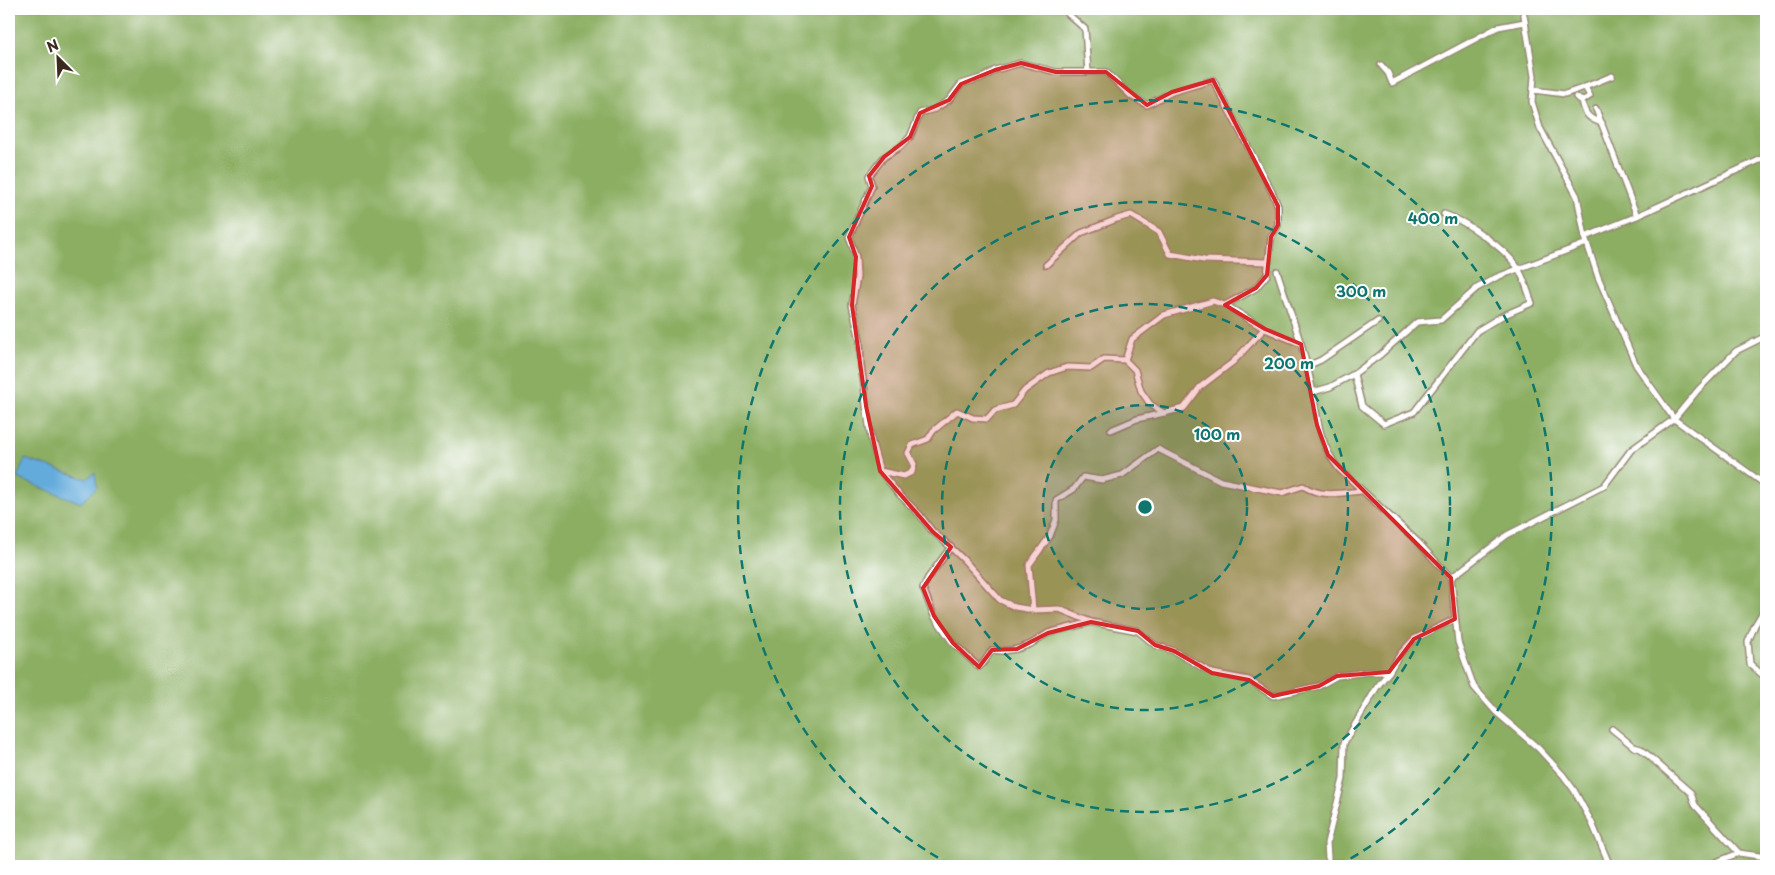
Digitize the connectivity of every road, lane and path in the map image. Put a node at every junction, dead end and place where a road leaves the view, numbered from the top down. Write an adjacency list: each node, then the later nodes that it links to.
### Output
1 (1066, 9): 5 (street)
2 (1523, 9): 3 (street)
3 (1525, 22): 4 (street); 8 (street)
4 (1381, 65)
5 (1088, 72): 17 (street); 33 (street)
6 (1612, 76): 7 (street)
7 (1585, 87): 8 (street); 10 (street)
8 (1533, 90): 16 (street)
9 (1576, 97): 10 (street)
10 (1582, 101): 12 (street)
11 (1596, 109): 12 (street)
12 (1602, 123): 15 (street)
13 (1766, 157): 15 (street)
14 (1444, 214): 19 (street)
15 (1638, 216): 16 (street)
16 (1586, 240): 19 (street); 31 (street)
17 (1267, 262): 18 (street); 21 (street)
18 (1046, 265)
19 (1519, 269): 28 (street); 28 (street)
20 (1277, 271): 25 (street)
21 (1225, 305): 23 (street); 26 (street)
22 (1378, 321): 27 (street)
23 (1264, 329): 25 (street); 30 (street)
24 (1766, 336): 31 (street)
25 (1301, 344): 27 (street)
26 (1125, 360): 30 (street); 33 (street)
27 (1307, 366): 29 (street)
28 (1354, 374): 29 (street)
29 (1313, 392): 35 (street)
30 (1164, 413): 32 (street)
31 (1674, 419): 34 (street); 37 (street)
32 (1111, 430)
33 (880, 471): 36 (street)
34 (1766, 485)
35 (1362, 490): 37 (street); 39 (street)
36 (951, 547): 39 (street); 41 (street)
37 (1451, 578): 40 (street)
38 (1766, 607): 43 (street)
39 (1033, 610): 41 (street)
40 (1455, 619): 42 (street); 48 (street)
41 (1091, 622): 42 (street)
42 (1389, 672): 47 (street)
43 (1766, 678)
44 (1612, 729): 45 (street)
45 (1739, 853): 46 (street); 49 (street)
46 (1766, 856)
47 (1328, 858)
48 (1610, 866)
49 (1706, 866)

